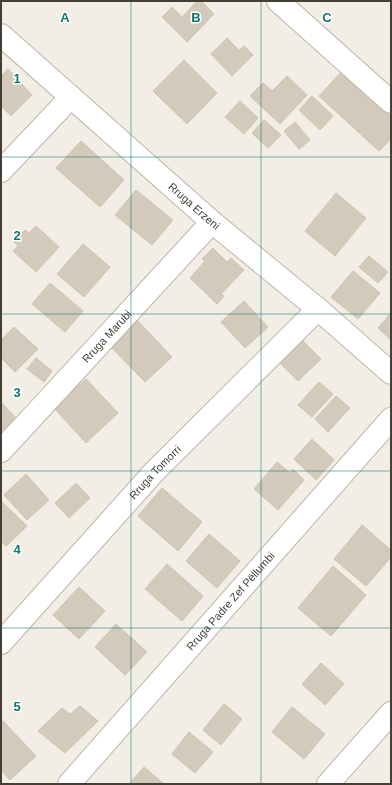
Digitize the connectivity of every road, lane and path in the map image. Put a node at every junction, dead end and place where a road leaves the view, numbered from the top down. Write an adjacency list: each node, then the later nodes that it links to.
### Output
1 (278, 1): 4 (street)
2 (1, 35): 3 (street, Rruga Erzeni)
3 (71, 97): 5 (street); 6 (street, Rruga Erzeni)
4 (391, 102)
5 (1, 172)
6 (212, 222): 7 (street, Rruga Erzeni); 10 (street, Rruga Marubi)
7 (318, 309): 8 (street, Rruga Erzeni); 11 (street, Rruga Tomorri)
8 (391, 373)
9 (391, 418): 13 (street, Rruga Padre Zef Pëllumbi)
10 (1, 451)
11 (1, 643)
12 (391, 713): 14 (street)
13 (69, 784)
14 (328, 784)

